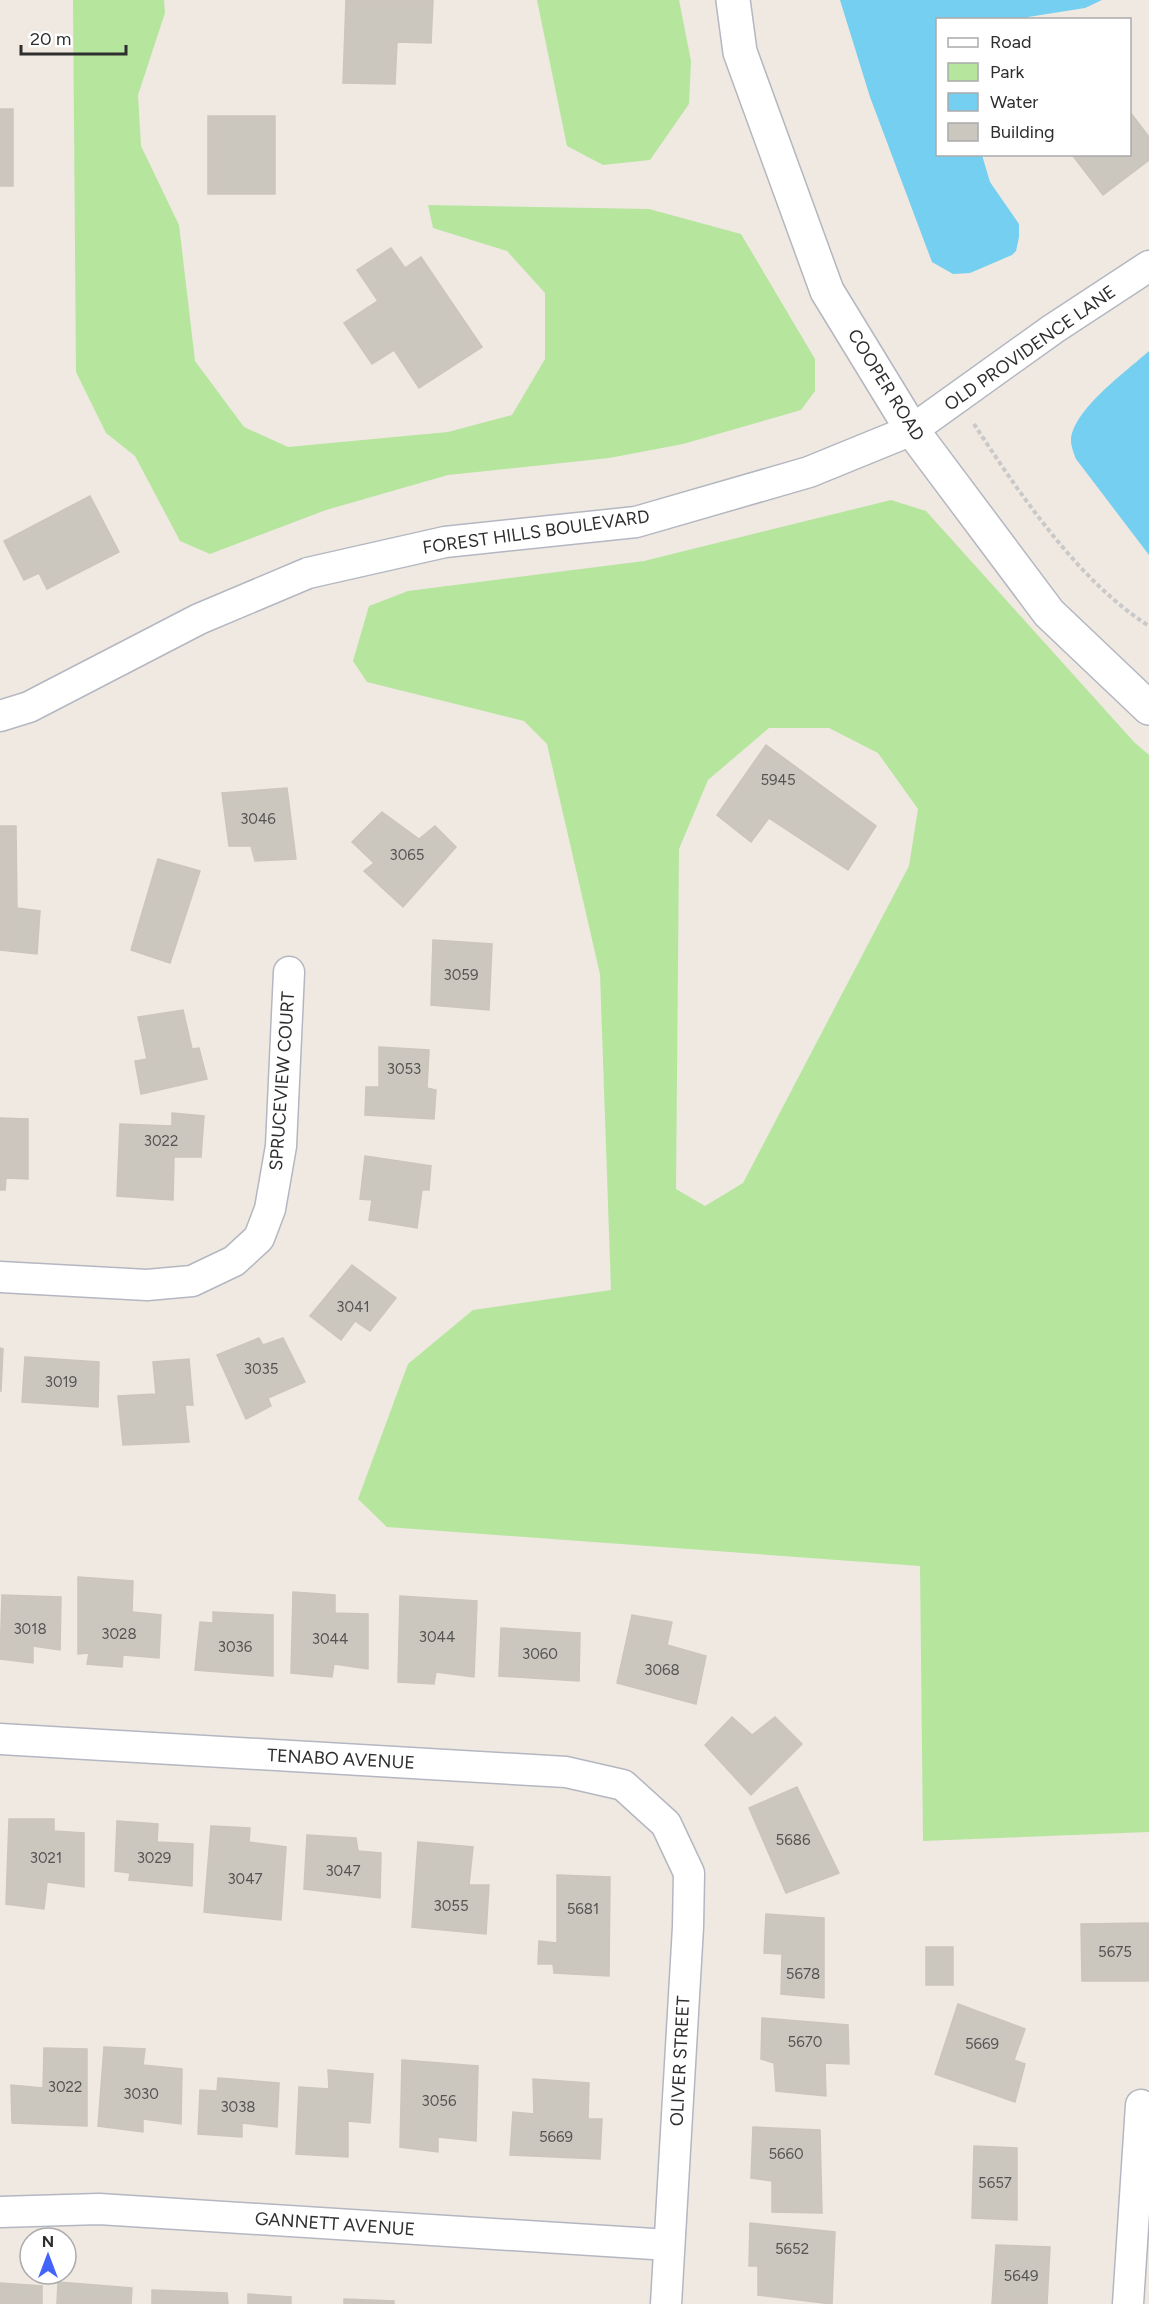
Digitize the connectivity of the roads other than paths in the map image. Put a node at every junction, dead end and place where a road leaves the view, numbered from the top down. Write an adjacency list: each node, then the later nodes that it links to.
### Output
1 (733, 0): 3 (street, COOPER ROAD)
2 (1149, 266): 3 (street, OLD PROVIDENCE LANE)
3 (912, 430): 4 (street, COOPER ROAD); 5 (street, FOREST HILLS BOULEVARD)
4 (1149, 708)
5 (0, 716)
6 (289, 972): 7 (street, SPRUCEVIEW COURT)
7 (0, 1277)
8 (0, 1740): 9 (street, TENABO AVENUE)
9 (666, 1824): 12 (street, OLIVER STREET)
10 (1141, 2105): 14 (street)
11 (0, 2212): 12 (street, GANNETT AVENUE)
12 (669, 2245): 13 (street, OLIVER STREET)
13 (666, 2304)
14 (1128, 2304)

